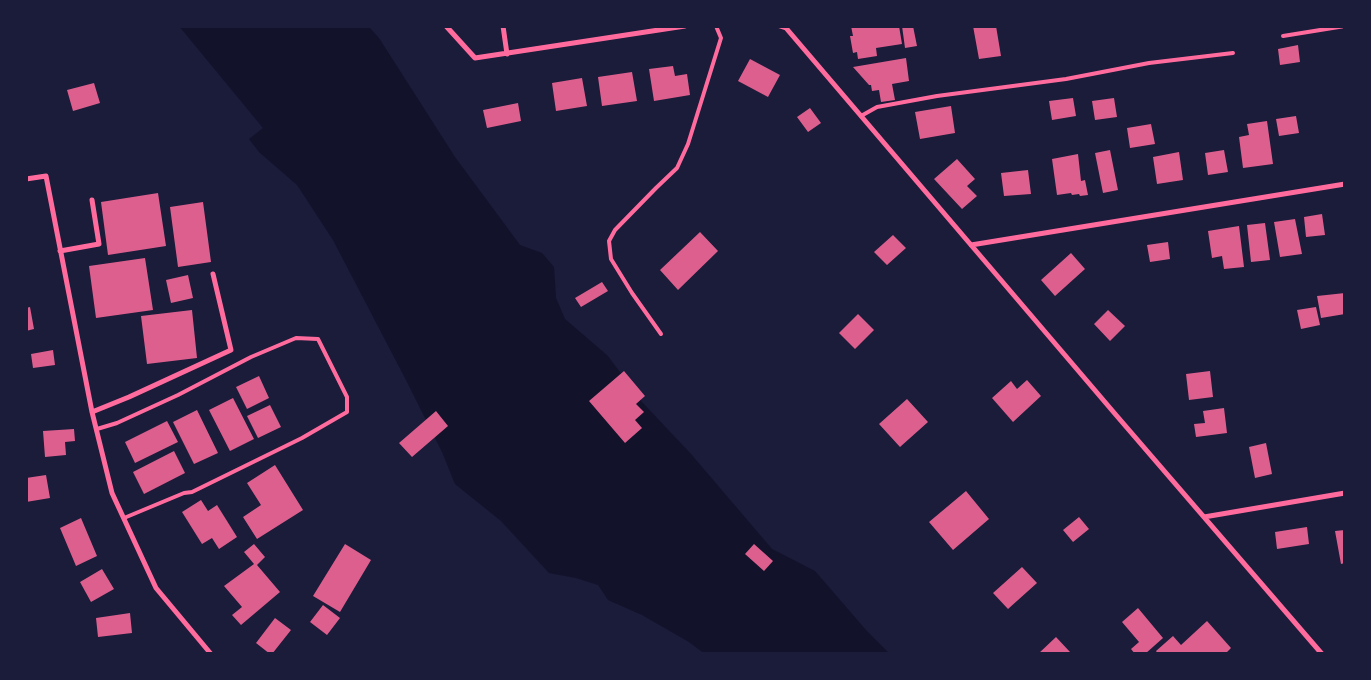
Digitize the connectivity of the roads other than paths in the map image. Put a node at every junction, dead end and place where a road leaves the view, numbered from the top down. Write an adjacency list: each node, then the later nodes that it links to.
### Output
1 (446, 26): 9 (street)
2 (503, 26): 9 (street)
3 (685, 26): 9 (street)
4 (716, 26): 17 (lane)
5 (780, 26): 10 (street)
6 (1345, 26): 7 (lane)
7 (1283, 36)
8 (1233, 53): 10 (lane)
9 (507, 54)
10 (861, 116): 14 (street)
11 (26, 178): 15 (street)
12 (1345, 184): 14 (street)
13 (92, 200): 15 (street)
14 (971, 246): 21 (street)
15 (60, 251): 18 (street)
16 (213, 274): 18 (street)
17 (661, 334)
18 (92, 412): 19 (street)
19 (97, 429): 22 (street); 22 (lane)
20 (1345, 493): 21 (street)
21 (1204, 517): 24 (street)
22 (124, 518): 23 (street)
23 (211, 654)
24 (1322, 654)

